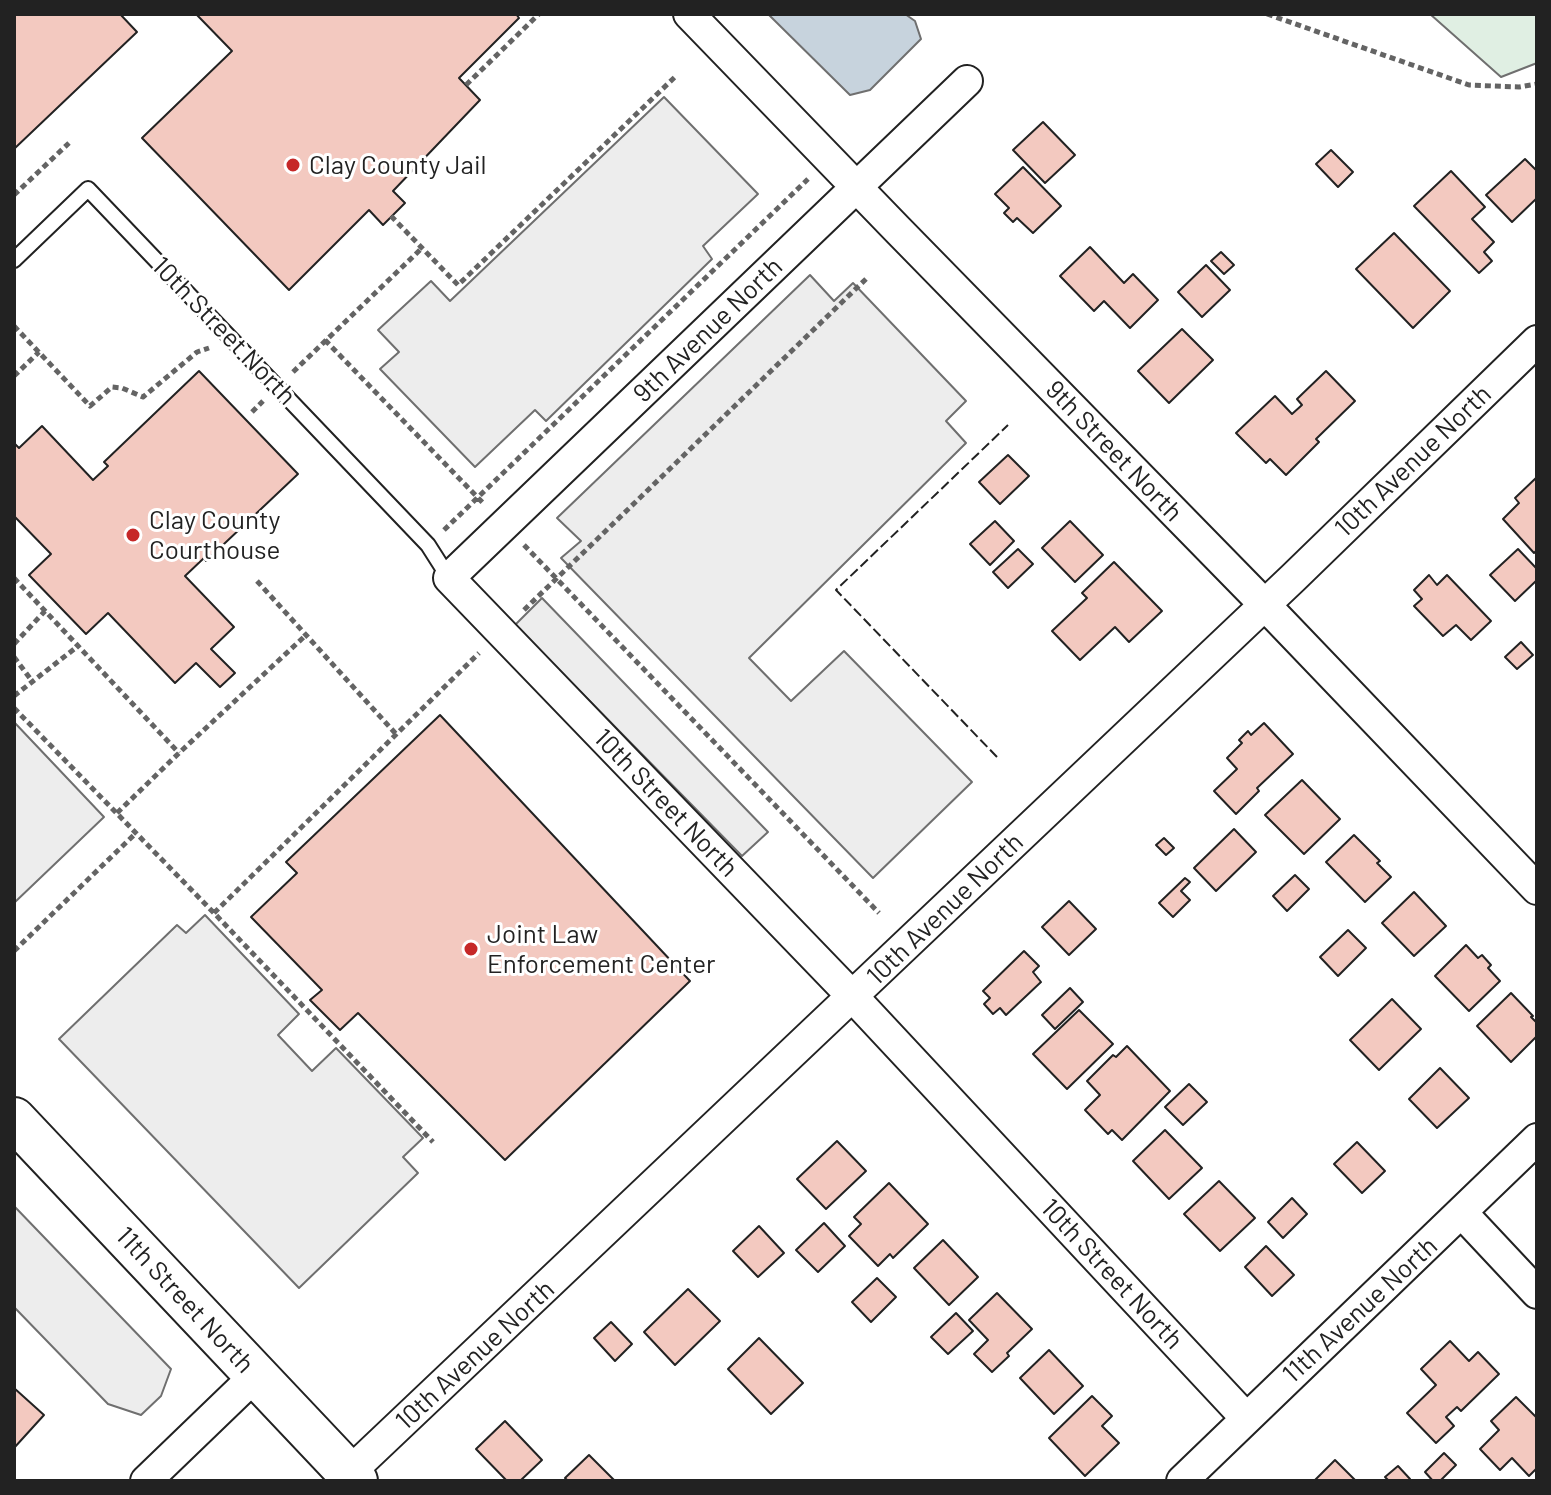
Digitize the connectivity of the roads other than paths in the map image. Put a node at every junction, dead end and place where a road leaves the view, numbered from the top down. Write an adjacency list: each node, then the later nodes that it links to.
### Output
1 (689, 14): 3 (street, 9th Street North)
2 (967, 81): 3 (street, 9th Avenue North)
3 (856, 187): 6 (street, 9th Avenue North); 7 (street, 9th Street North)
4 (14, 260): 6 (lane, 10th Street North)
5 (1537, 341): 7 (street, 10th Avenue North)
6 (449, 578): 9 (street, 10th Street North)
7 (1264, 604): 8 (street, 9th Street North); 9 (street, 10th Avenue North)
8 (1537, 889)
9 (853, 997): 15 (street, 10th Street North); 16 (street, 10th Avenue North)
10 (14, 1119): 14 (street, 11th Street North)
11 (1537, 1139): 12 (street, 11th Avenue North)
12 (1462, 1213): 13 (street); 15 (street, 11th Avenue North)
13 (1537, 1293)
14 (256, 1375): 16 (street, 11th Street North); 17 (street)
15 (1246, 1418): 18 (street, 11th Avenue North)
16 (353, 1477)
17 (146, 1481)
18 (1182, 1481)

